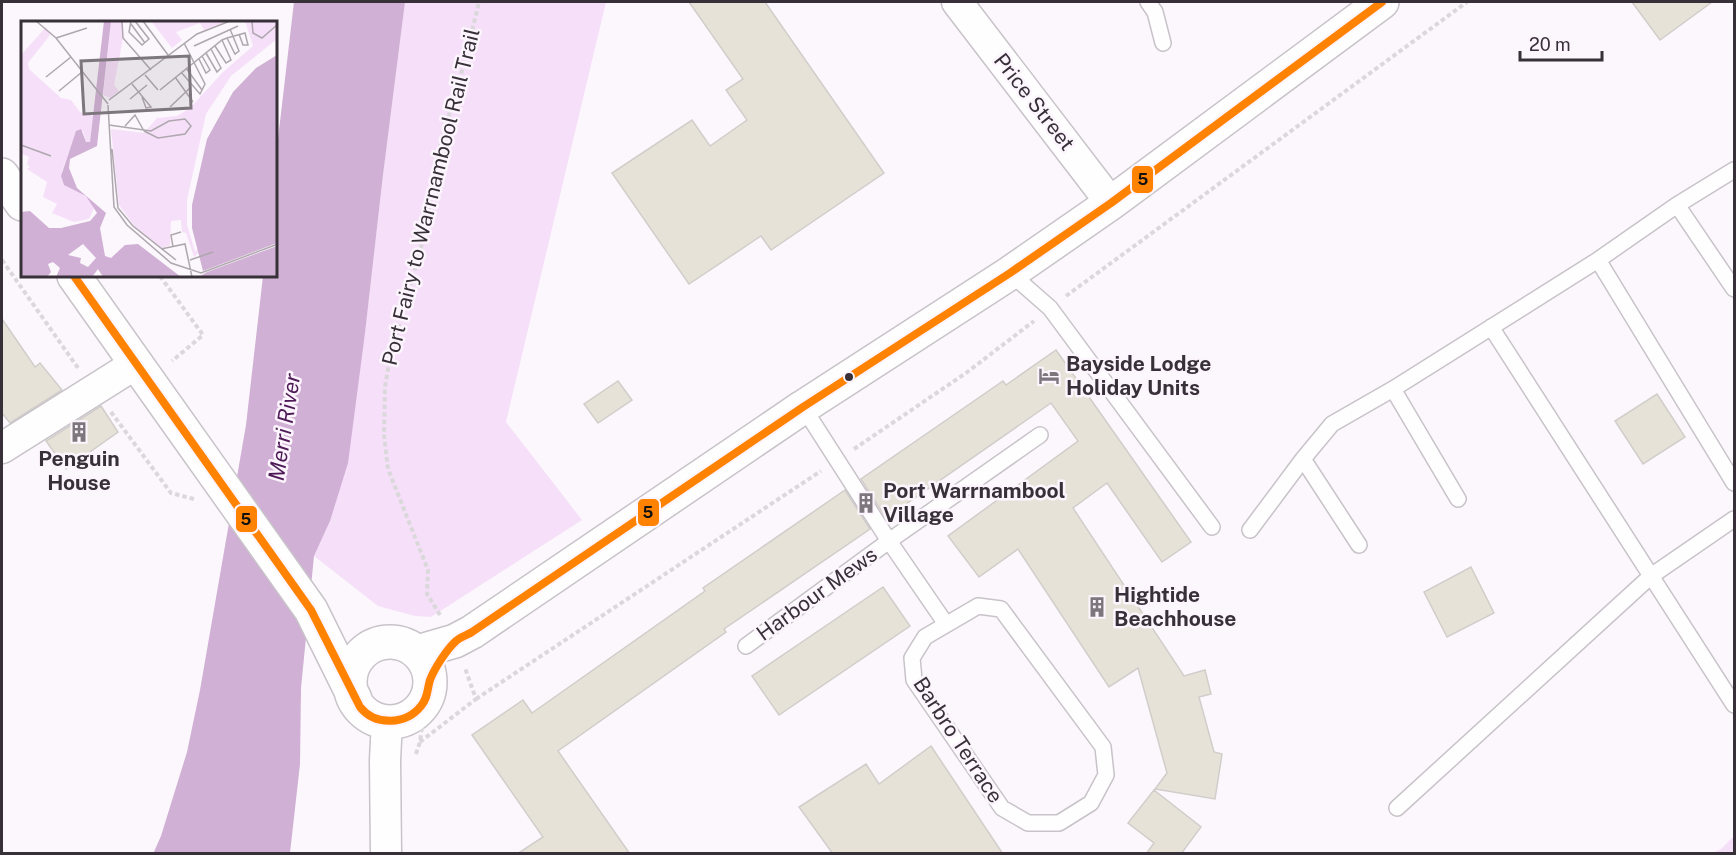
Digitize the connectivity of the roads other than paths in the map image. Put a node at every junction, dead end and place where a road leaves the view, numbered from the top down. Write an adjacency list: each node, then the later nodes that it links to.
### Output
1 (957, 2): 6 (street, Price Street)
2 (1382, 2): 6 (street)
3 (1156, 5): 4 (lane)
4 (1163, 43)
5 (1734, 170): 7 (lane)
6 (1112, 203): 9 (street)
7 (1677, 205): 8 (lane); 11 (lane)
8 (1598, 260): 12 (lane); 19 (lane)
9 (1010, 273): 15 (street); 22 (lane)
10 (75, 278): 13 (street)
11 (1734, 289)
12 (1491, 327): 14 (lane); 26 (lane)
13 (143, 371): 17 (street); 27 (street)
14 (1393, 390): 18 (lane); 20 (lane)
15 (803, 407): 24 (lane); 31 (street)
16 (1040, 435): 24 (lane, Harbour Mews)
17 (2, 448)
18 (1303, 459): 23 (lane); 25 (lane)
19 (1734, 483)
20 (1458, 498)
21 (1734, 519): 26 (lane)
22 (1212, 527)
23 (1250, 531)
24 (889, 541): 28 (lane); 30 (lane, Harbour Mews)
25 (1359, 545)
26 (1651, 576): 33 (lane); 35 (lane)
27 (311, 610): 29 (street); 32 (street)
28 (946, 624): 28 (lane, Barbro Terrace)
29 (386, 642): 31 (street); 32 (street)
30 (746, 646)
31 (424, 678): 34 (street)
32 (355, 699): 34 (street)
33 (1734, 705)
34 (387, 722): 36 (street)
35 (1397, 808)
36 (386, 854)

